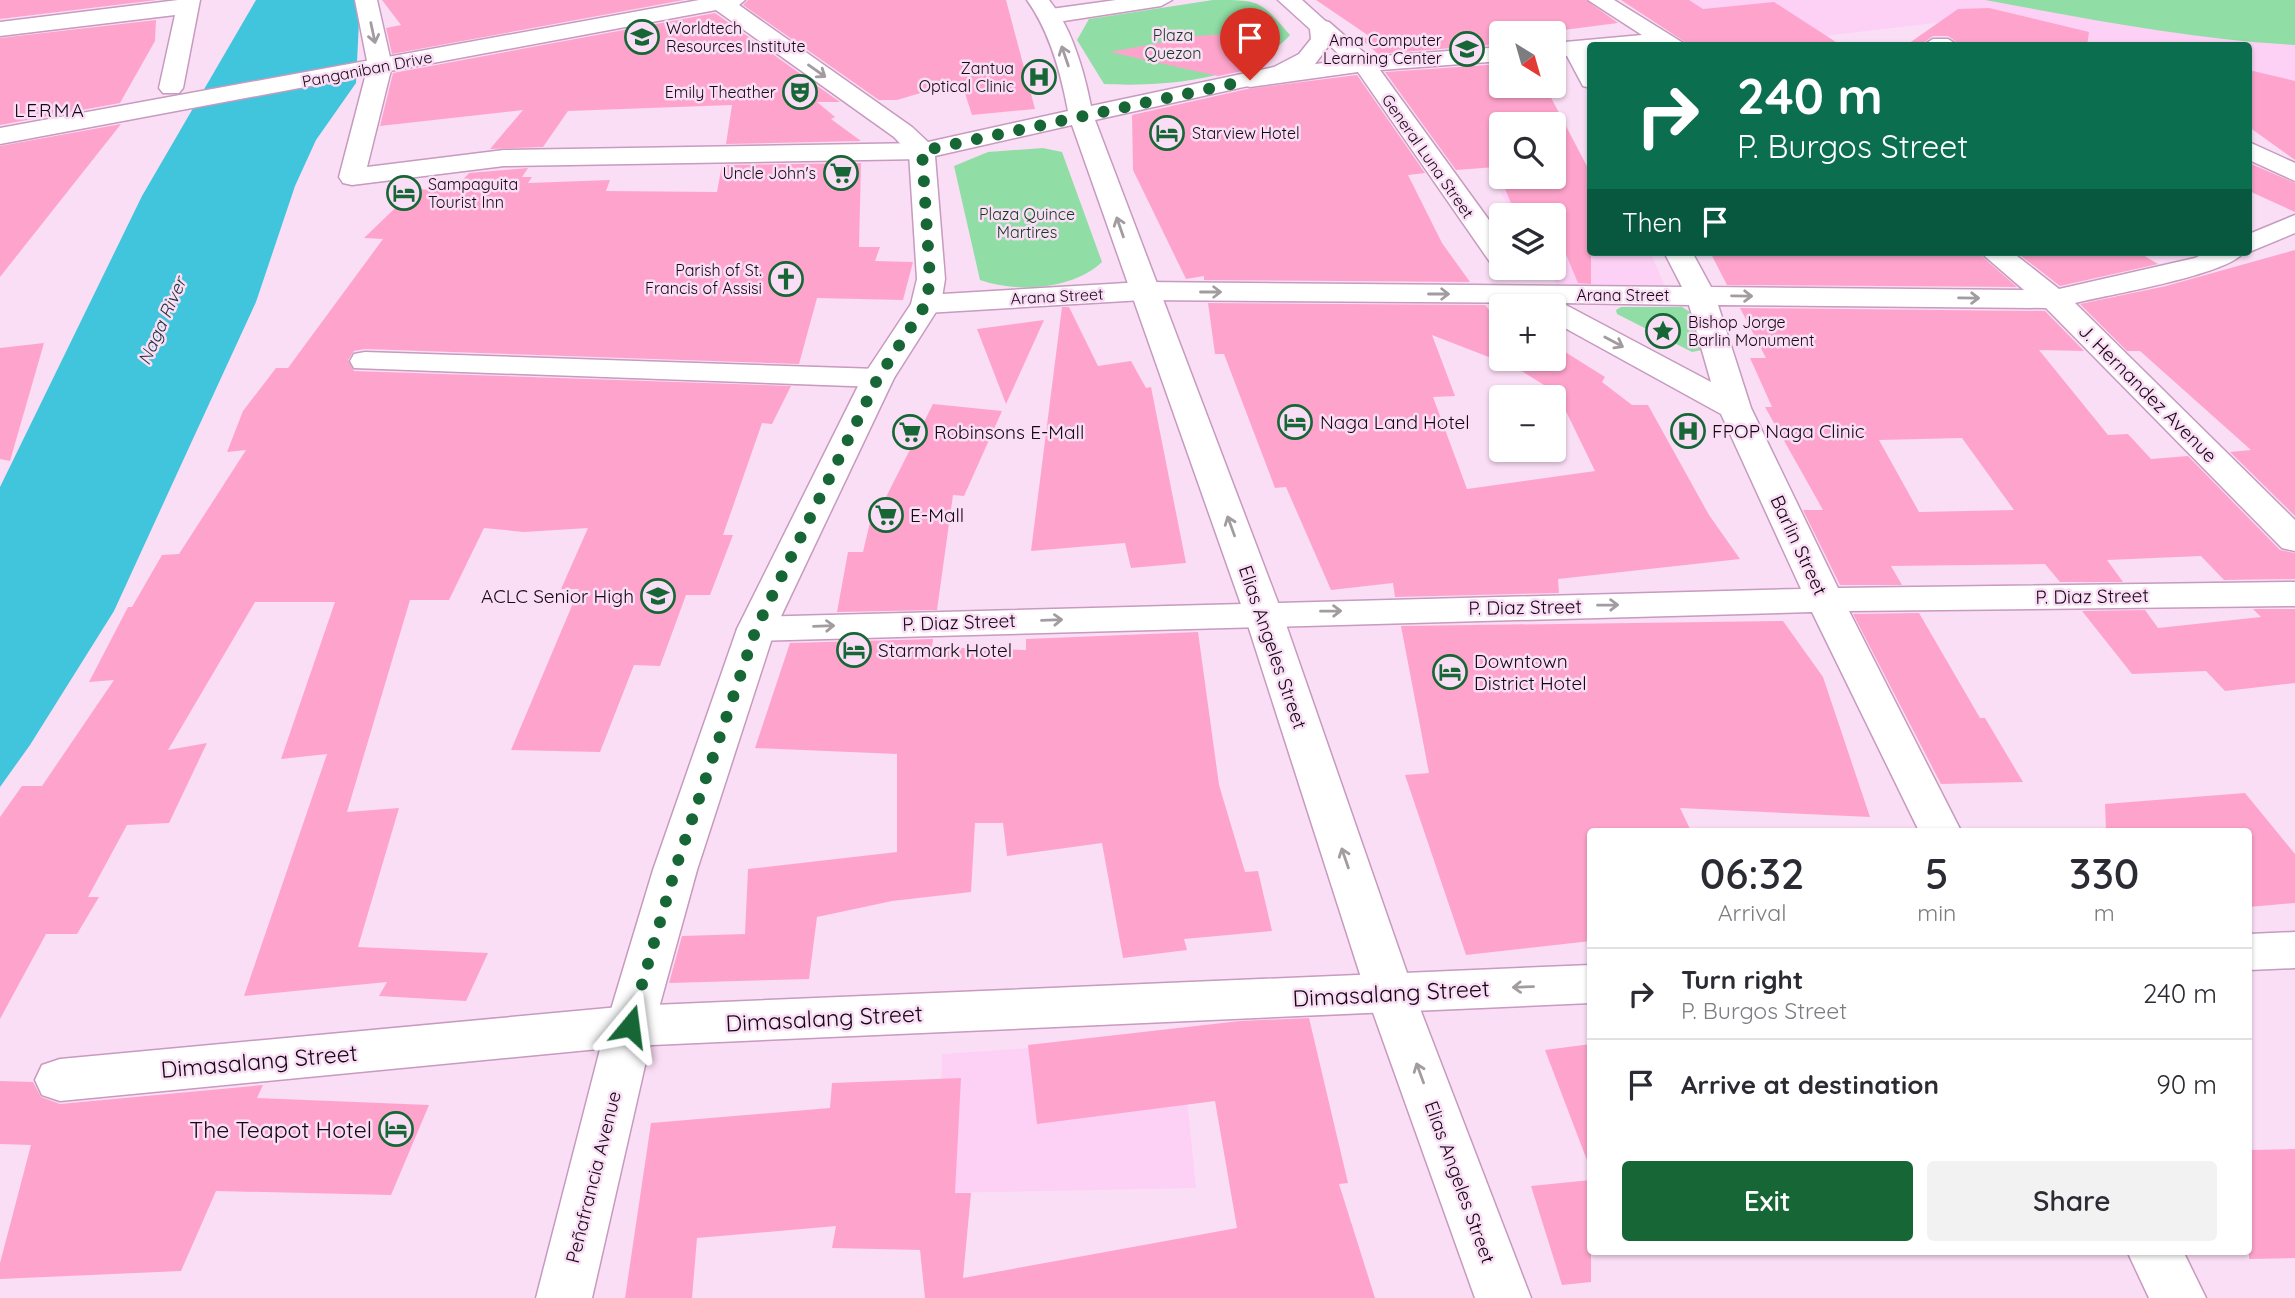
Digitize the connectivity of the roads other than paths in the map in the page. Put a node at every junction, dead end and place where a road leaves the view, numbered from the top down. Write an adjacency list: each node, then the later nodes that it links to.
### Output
1 (366, 0): 14 (street, one-way to 14)
2 (1161, 0): 7 (street)
3 (1289, 0): 8 (street, General Luna Street)
4 (1599, 0): 10 (street)
5 (724, 1): 14 (street, Panganiban Drive); 20 (street, one-way to 20)
6 (188, 4): 9 (street); 17 (street)
7 (1044, 8): 18 (street, Elias Angeles Street, one-way to 7)
8 (1321, 27): 13 (street, General Luna Street); 16 (street)
9 (0, 29)
10 (1671, 42)
11 (1573, 48): 15 (street)
12 (1489, 55): 13 (street)
13 (1364, 64): 16 (street); 24 (street, General Luna Street)
14 (375, 67): 19 (street, Panganiban Drive); 20 (street)
15 (1587, 74)
16 (1250, 80): 18 (street)
17 (171, 89)
18 (1081, 116): 20 (street); 30 (street, Elias Angeles Street, one-way to 18)
19 (0, 136)
20 (922, 151): 36 (street, Peñafrancia Avenue)
21 (2252, 152): 22 (street)
22 (2295, 173)
23 (2295, 223): 25 (street)
24 (1489, 241)
25 (2252, 243)
26 (1680, 256): 32 (street, Barlin Street)
27 (1999, 256): 35 (street, J. Hernandez Avenue)
28 (2221, 256): 35 (street, Arana Street)
29 (1518, 280): 31 (street)
30 (1143, 291): 33 (street, Arana Street, one-way to 33); 36 (street, Arana Street); 44 (street, Elias Angeles Street, one-way to 30)
31 (1531, 294)
32 (1701, 296): 34 (street, Arana Street); 35 (street, Arana Street, one-way to 35); 40 (street, Barlin Street)
33 (1489, 299)
34 (1566, 299)
35 (2054, 299): 41 (street, J. Hernandez Avenue)
36 (926, 304): 39 (street, Peñafrancia Avenue)
37 (1566, 316): 40 (street, one-way to 40)
38 (365, 361): 39 (street)
39 (878, 378): 45 (street, Peñafrancia Avenue)
40 (1735, 408): 43 (street, Barlin Street)
41 (2295, 540)
42 (2295, 594): 43 (street, P. Diaz Street)
43 (1825, 600): 44 (street, P. Diaz Street, one-way to 43); 46 (street, Barlin Street)
44 (1263, 613): 45 (street, P. Diaz Street, one-way to 44); 50 (street, Elias Angeles Street, one-way to 44)
45 (756, 629): 51 (street, Peñafrancia Avenue)
46 (1939, 828)
47 (2295, 950): 48 (street)
48 (2252, 952)
49 (1587, 984): 50 (street, Dimasalang Street, one-way to 50)
50 (1390, 993): 51 (street, Dimasalang Street); 55 (street, Elias Angeles Street, one-way to 50)
51 (630, 1026): 52 (street, Dimasalang Street); 54 (street, Peñafrancia Avenue)
52 (60, 1080)
53 (2156, 1255): 56 (street)
54 (564, 1298)
55 (1503, 1298)
56 (2178, 1298)

